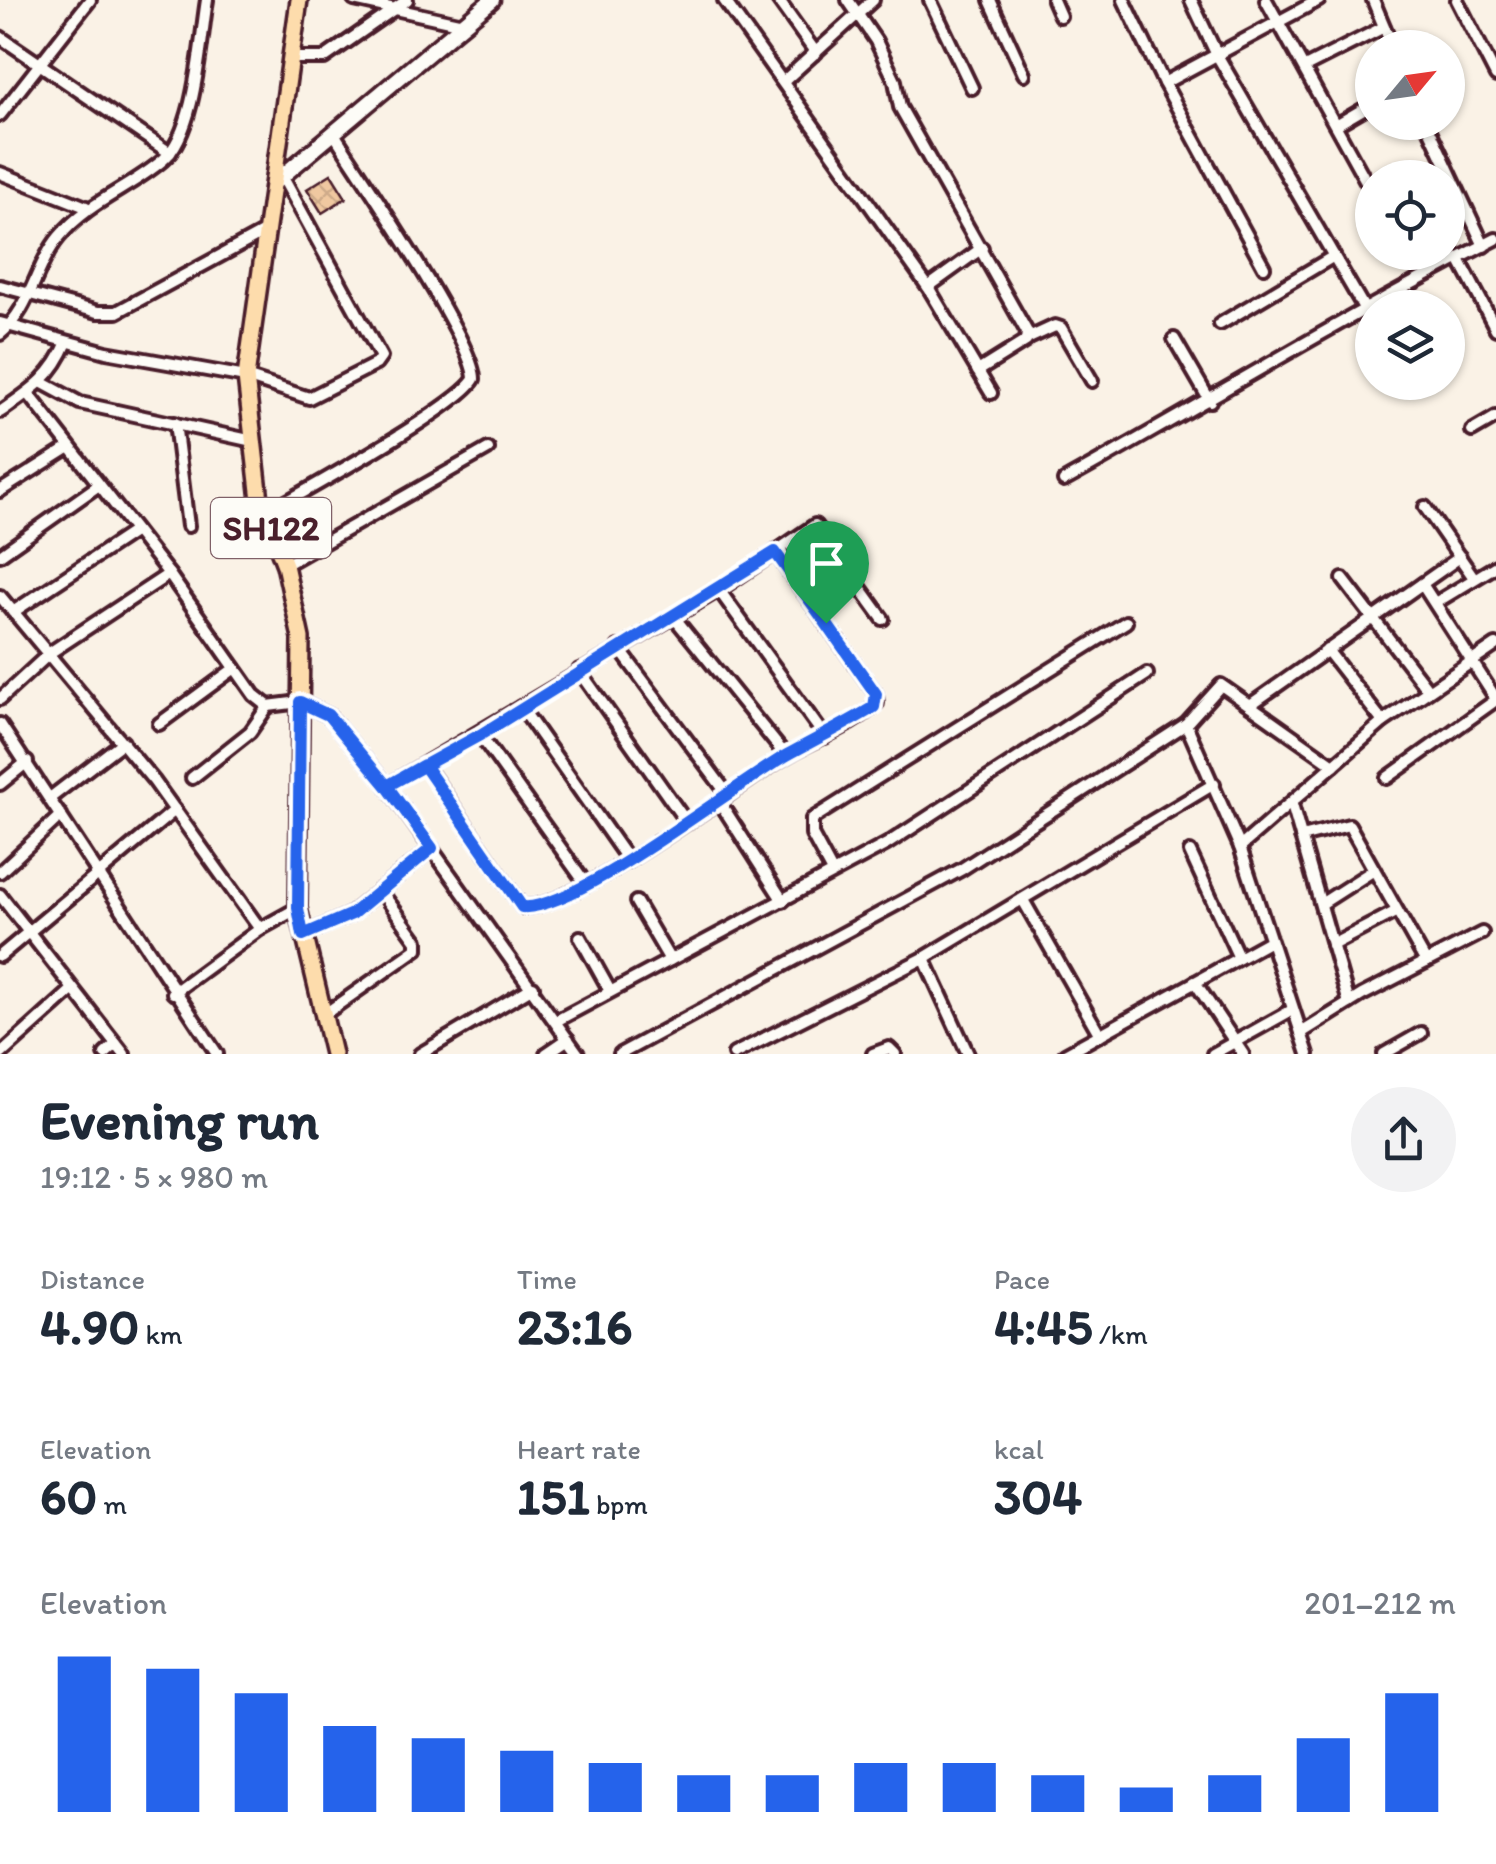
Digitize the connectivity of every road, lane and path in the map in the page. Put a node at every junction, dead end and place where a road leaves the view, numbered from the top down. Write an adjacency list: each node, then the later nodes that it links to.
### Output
1 (90, 0): 31 (street)
2 (207, 0): 42 (street)
3 (300, 0): 30 (main road, SH122)
4 (354, 0): 20 (street)
5 (407, 0): 20 (street)
6 (492, 0): 24 (street)
7 (724, 0): 35 (street)
8 (778, 0): 28 (street)
9 (848, 0): 21 (street)
10 (873, 0): 21 (street)
11 (930, 0): 37 (street)
12 (990, 0): 33 (street)
13 (1053, 0): 22 (street)
14 (1124, 0): 36 (street)
15 (1190, 0): 29 (street)
16 (1266, 0): 23 (street)
17 (1320, 0): 23 (street)
18 (1374, 0): 25 (street)
19 (1457, 0): 34 (street)
20 (396, 9): 24 (street); 30 (street)
21 (857, 13): 28 (street); 51 (street)
22 (1060, 16)
23 (1279, 22): 29 (street); 32 (street)
24 (463, 24): 41 (street)
25 (1384, 27): 26 (street); 32 (street)
26 (1385, 30)
27 (0, 37): 31 (street)
28 (816, 53): 35 (street)
29 (1217, 55): 36 (street); 52 (street)
30 (294, 58): 45 (main road, SH122)
31 (40, 67): 39 (street); 42 (street)
32 (1305, 67): 40 (street)
33 (1024, 74)
34 (1496, 76)
35 (783, 82): 58 (street)
36 (1164, 83): 54 (street)
37 (972, 88)
38 (1355, 114): 40 (street)
39 (0, 115)
40 (1336, 125): 43 (street)
41 (333, 132): 45 (street); 88 (street)
42 (170, 152): 46 (street)
43 (1355, 160)
44 (0, 173): 46 (street)
45 (278, 180): 48 (main road, SH122); 71 (street)
46 (86, 207): 61 (street)
47 (1465, 209): 50 (street)
48 (266, 231): 61 (street); 71 (main road, SH122)
49 (1496, 239): 50 (street)
50 (1484, 246): 53 (street)
51 (982, 248): 58 (street); 67 (street)
52 (1334, 256): 60 (street); 64 (street)
53 (1465, 256)
54 (1264, 267)
55 (1438, 270): 59 (street)
56 (1465, 270): 65 (street)
57 (0, 286): 61 (street)
58 (928, 286): 70 (street)
59 (1399, 290)
60 (1355, 292)
61 (30, 294): 63 (street)
62 (1355, 313): 76 (street)
63 (5, 324): 66 (street); 69 (street)
64 (1220, 324)
65 (1495, 326)
66 (0, 334)
67 (1029, 338): 70 (street); 72 (street)
68 (1174, 339): 76 (street)
69 (66, 342): 71 (street); 73 (street)
70 (978, 371): 75 (street)
71 (246, 377): 81 (main road, SH122)
72 (1092, 380)
73 (42, 383): 74 (street); 79 (street)
74 (28, 393): 77 (street); 82 (street)
75 (991, 393)
76 (1210, 401): 84 (street)
77 (0, 412)
78 (1496, 417): 80 (street)
79 (175, 423): 81 (street); 89 (street)
80 (1472, 430)
81 (254, 441): 88 (main road, SH122)
82 (68, 448): 85 (street); 86 (street)
83 (488, 448): 94 (street)
84 (1064, 481)
85 (99, 485): 90 (street); 92 (street)
86 (0, 490)
87 (1425, 506): 93 (street)
88 (266, 514): 94 (main road, SH122)
89 (188, 526)
90 (135, 531): 96 (street); 103 (street)
91 (775, 552): 100 (street); 106 (street); 128 (street)
92 (0, 555)
93 (1460, 557): 97 (street); 99 (street)
94 (285, 565): 119 (main road, SH122)
95 (1496, 566): 97 (street)
96 (169, 574): 111 (street); 113 (street)
97 (1474, 578): 102 (street)
98 (1343, 579): 105 (street)
99 (1422, 584): 102 (street); 105 (street)
100 (718, 590): 104 (street); 128 (street)
101 (0, 596): 103 (street)
102 (1435, 603): 112 (street)
103 (13, 612): 111 (street)
104 (673, 616): 109 (street); 130 (street)
105 (1372, 617): 110 (street); 116 (street)
106 (883, 619)
107 (1126, 622): 153 (street)
108 (1496, 645): 112 (street)
109 (618, 648): 114 (street); 140 (street)
110 (1327, 650): 120 (street); 124 (street)
111 (51, 652): 117 (street); 129 (street)
112 (1471, 660): 116 (street); 118 (street)
113 (235, 668): 121 (street); 126 (street)
114 (580, 670): 122 (street); 144 (street)
115 (1147, 674): 153 (street)
116 (1428, 690): 124 (street)
117 (0, 699)
118 (1496, 699): 135 (street)
119 (300, 702): 121 (street); 138 (street); 161 (main road, SH122)
120 (1250, 705): 123 (street); 133 (street)
121 (268, 706): 134 (street)
122 (521, 707): 127 (street); 149 (street)
123 (1192, 717): 137 (street); 198 (street)
124 (1384, 722): 133 (street)
125 (0, 724): 131 (street)
126 (158, 724)
127 (480, 735): 132 (street); 154 (street)
128 (824, 737): 130 (street)
129 (123, 742): 139 (street); 142 (street)
130 (786, 756): 140 (street)
131 (27, 762): 136 (street); 139 (street)
132 (424, 765): 138 (street); 154 (street)
133 (1334, 765): 141 (street)
134 (192, 778)
135 (1386, 778)
136 (0, 784)
137 (1214, 784): 146 (street); 157 (street)
138 (387, 786): 147 (street)
139 (50, 798): 143 (street)
140 (723, 798): 144 (street); 158 (street)
141 (1292, 804): 145 (street); 146 (street)
142 (174, 810): 152 (street); 163 (street)
143 (61, 815): 151 (street); 152 (street)
144 (686, 822): 149 (street)
145 (1302, 837): 150 (street); 160 (street)
146 (1240, 847): 168 (street)
147 (432, 848): 155 (street); 176 (street)
148 (1190, 852): 172 (street)
149 (628, 860): 154 (street)
150 (1374, 870): 160 (street); 162 (street)
151 (0, 872)
152 (97, 872): 164 (street); 179 (street)
153 (832, 872): 158 (street)
154 (586, 884)
155 (380, 890): 166 (street); 182 (street)
156 (0, 895): 164 (street)
157 (1023, 900): 171 (street); 186 (street)
158 (783, 901): 173 (street)
159 (636, 902): 173 (street)
160 (1320, 904): 169 (street)
161 (298, 908): 163 (street); 166 (main road, SH122)
162 (1397, 911): 169 (street); 174 (street)
163 (260, 928): 179 (street)
164 (27, 932): 170 (street); 177 (street)
165 (1482, 933): 174 (street)
166 (303, 935): 182 (main road, SH122)
167 (580, 937): 178 (street)
168 (1268, 942): 172 (street); 181 (street)
169 (1332, 945): 180 (street)
170 (0, 956)
171 (924, 958): 199 (street); 202 (street)
172 (1239, 958): 175 (street)
173 (670, 960): 178 (street)
174 (1426, 962): 180 (street)
175 (1196, 982): 186 (street); 188 (street)
176 (534, 988): 183 (street); 195 (street)
177 (71, 991): 189 (street); 190 (street)
178 (610, 991): 183 (street)
179 (173, 993): 193 (street)
180 (1349, 1002): 184 (street)
181 (1292, 1010): 184 (street); 188 (street)
182 (322, 1016): 194 (main road, SH122)
183 (556, 1021): 187 (street)
184 (1300, 1033): 206 (street)
185 (1422, 1034): 207 (street)
186 (1100, 1035): 203 (street)
187 (568, 1039): 196 (street); 197 (street)
188 (1236, 1042): 204 (street); 205 (street)
189 (116, 1044): 191 (street); 192 (street)
190 (1, 1054)
191 (105, 1054)
192 (124, 1054)
193 (216, 1054)
194 (333, 1054)
195 (420, 1054)
196 (546, 1054)
197 (578, 1054)
198 (620, 1054)
199 (734, 1054)
200 (873, 1054): 201 (street)
201 (894, 1054)
202 (968, 1054)
203 (1065, 1054)
204 (1212, 1054)
205 (1242, 1054)
206 (1308, 1054)
207 (1384, 1054)

